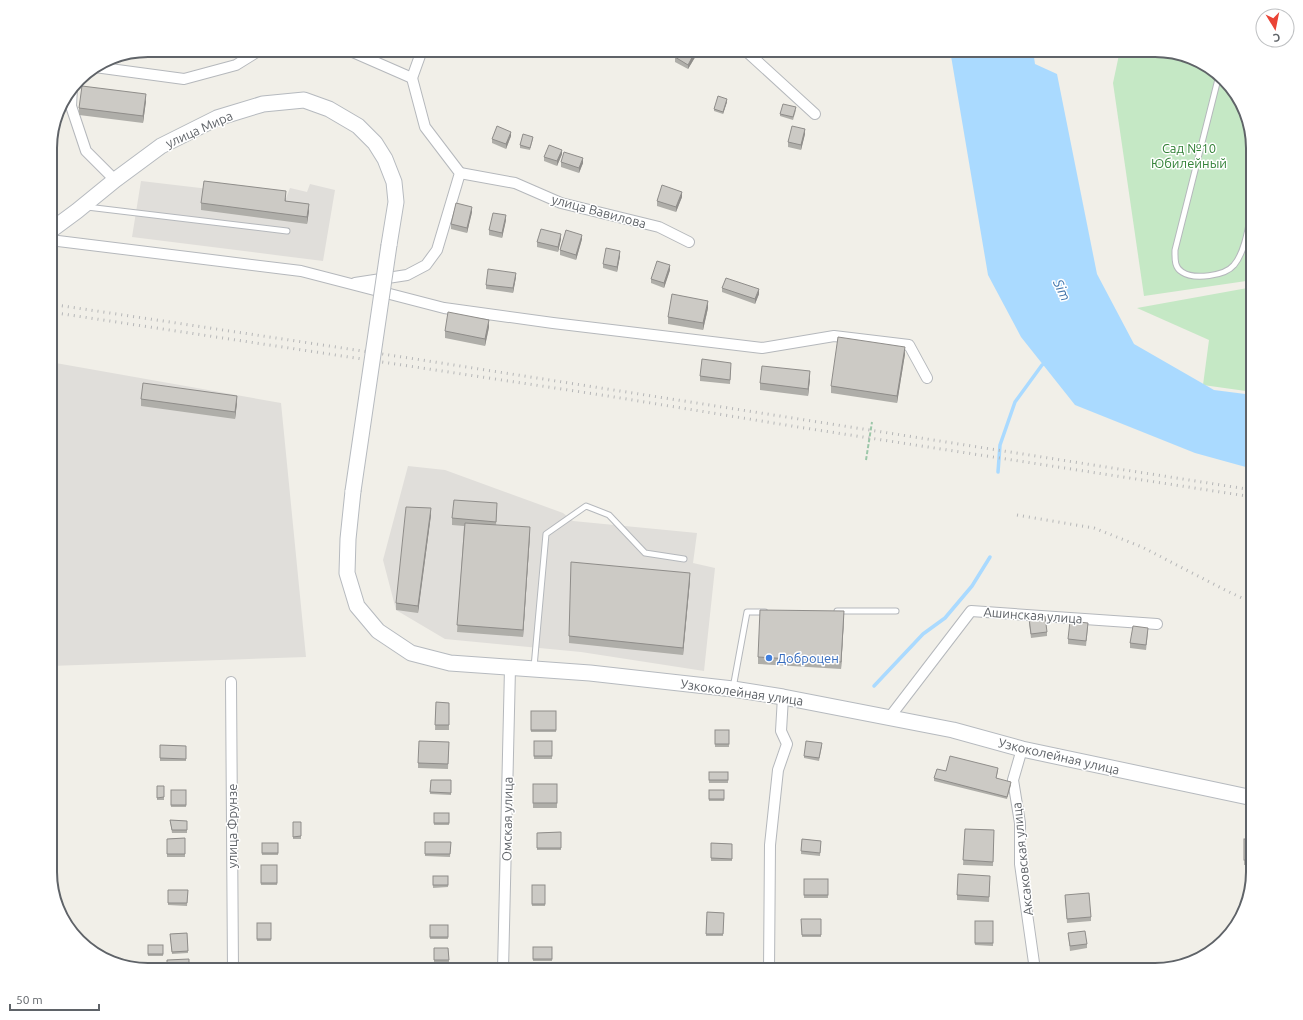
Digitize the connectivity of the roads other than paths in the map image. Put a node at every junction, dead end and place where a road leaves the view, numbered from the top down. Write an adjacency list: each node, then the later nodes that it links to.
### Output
1 (249, 57): 5 (street)
2 (364, 57): 6 (street)
3 (420, 57): 6 (street)
4 (753, 57): 9 (street)
5 (104, 68)
6 (412, 78): 10 (street)
7 (1217, 82): 15 (lane)
8 (71, 98): 11 (street)
9 (815, 114)
10 (460, 173): 17 (street, улица Вавилова); 18 (street)
11 (115, 180): 12 (street, улица Мира); 20 (street, улица Мира, bridge)
12 (83, 207): 13 (street, улица Мира); 14 (lane)
13 (57, 226)
14 (287, 231)
15 (1246, 235)
16 (57, 241): 18 (street)
17 (689, 242)
18 (351, 284): 19 (street)
19 (926, 378)
20 (353, 491): 26 (street, Узкоколейная улица)
21 (684, 559): 27 (lane)
22 (833, 611): 23 (lane)
23 (896, 611)
24 (770, 612): 29 (lane)
25 (1157, 624): 31 (street, Ашинская улица)
26 (510, 668): 27 (street, Узкоколейная улица); 35 (street, Омская улица)
27 (534, 670): 29 (street, Узкоколейная улица)
28 (231, 682): 34 (street, улица Фрунзе)
29 (733, 689): 30 (street, Узкоколейная улица)
30 (782, 697): 31 (street, Узкоколейная улица); 36 (street)
31 (889, 718): 32 (street, Узкоколейная улица)
32 (1022, 749): 33 (street, Узкоколейная улица); 37 (street, Аксаковская улица)
33 (1246, 797)
34 (233, 963)
35 (503, 963)
36 (769, 963)
37 (1034, 963)

